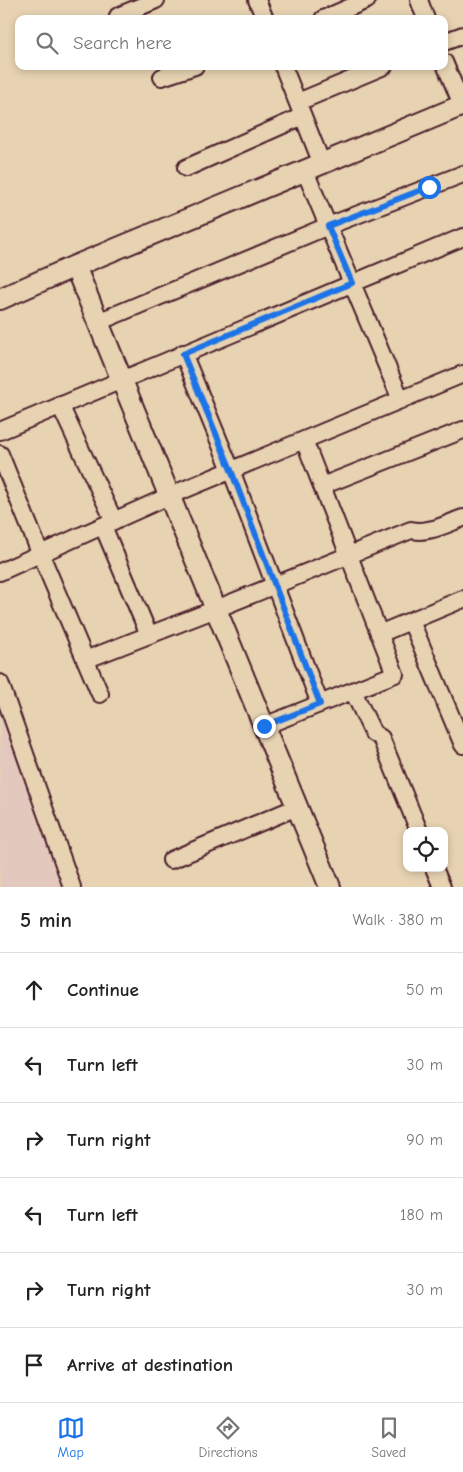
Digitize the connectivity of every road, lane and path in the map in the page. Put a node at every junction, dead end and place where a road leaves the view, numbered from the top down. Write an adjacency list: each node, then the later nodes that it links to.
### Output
1 (156, 0): 5 (street)
2 (257, 0): 6 (street)
3 (367, 0): 7 (street)
4 (419, 0): 8 (street)
5 (120, 15)
6 (263, 15)
7 (332, 15)
8 (425, 15)
9 (463, 35): 10 (street)
10 (448, 41)
11 (185, 70): 15 (street)
12 (285, 70): 17 (street)
13 (376, 70): 17 (street)
14 (447, 70): 16 (street)
15 (162, 78)
16 (463, 106): 18 (street)
17 (300, 109): 18 (street); 19 (street)
18 (314, 167): 21 (street); 23 (street)
19 (186, 168)
20 (463, 174): 21 (street)
21 (328, 226): 24 (street); 26 (street)
22 (463, 237): 24 (street)
23 (75, 266): 25 (street); 26 (street)
24 (352, 283): 27 (street); 30 (street)
25 (0, 299)
26 (98, 322): 29 (street)
27 (183, 354): 29 (street); 36 (street)
28 (463, 374): 30 (street)
29 (121, 380): 31 (street); 38 (street)
30 (401, 400): 34 (street)
31 (60, 406): 33 (street); 40 (street)
32 (463, 430): 37 (street)
33 (0, 431)
34 (304, 440): 36 (street); 37 (street)
35 (0, 454): 41 (street)
36 (231, 470): 38 (street); 44 (street)
37 (322, 486): 42 (street)
38 (169, 496): 40 (street); 46 (street)
39 (463, 518): 42 (street)
40 (108, 524): 41 (street); 49 (street)
41 (41, 555): 43 (street); 50 (street)
42 (348, 555): 44 (street); 48 (street)
43 (0, 572)
44 (275, 585): 46 (street); 54 (street)
45 (463, 599): 47 (street)
46 (216, 610): 49 (street); 55 (street)
47 (411, 621): 48 (street); 56 (street)
48 (379, 634): 52 (street)
49 (149, 635): 50 (street)
50 (85, 660): 53 (street)
51 (0, 684): 61 (street)
52 (354, 691): 54 (street); 58 (street)
53 (100, 694)
54 (320, 704): 55 (street)
55 (264, 726): 57 (street)
56 (463, 746)
57 (297, 807): 59 (street); 62 (street)
58 (417, 827)
59 (171, 860)
60 (436, 872): 63 (street)
61 (72, 887)
62 (330, 887)
63 (442, 887)

